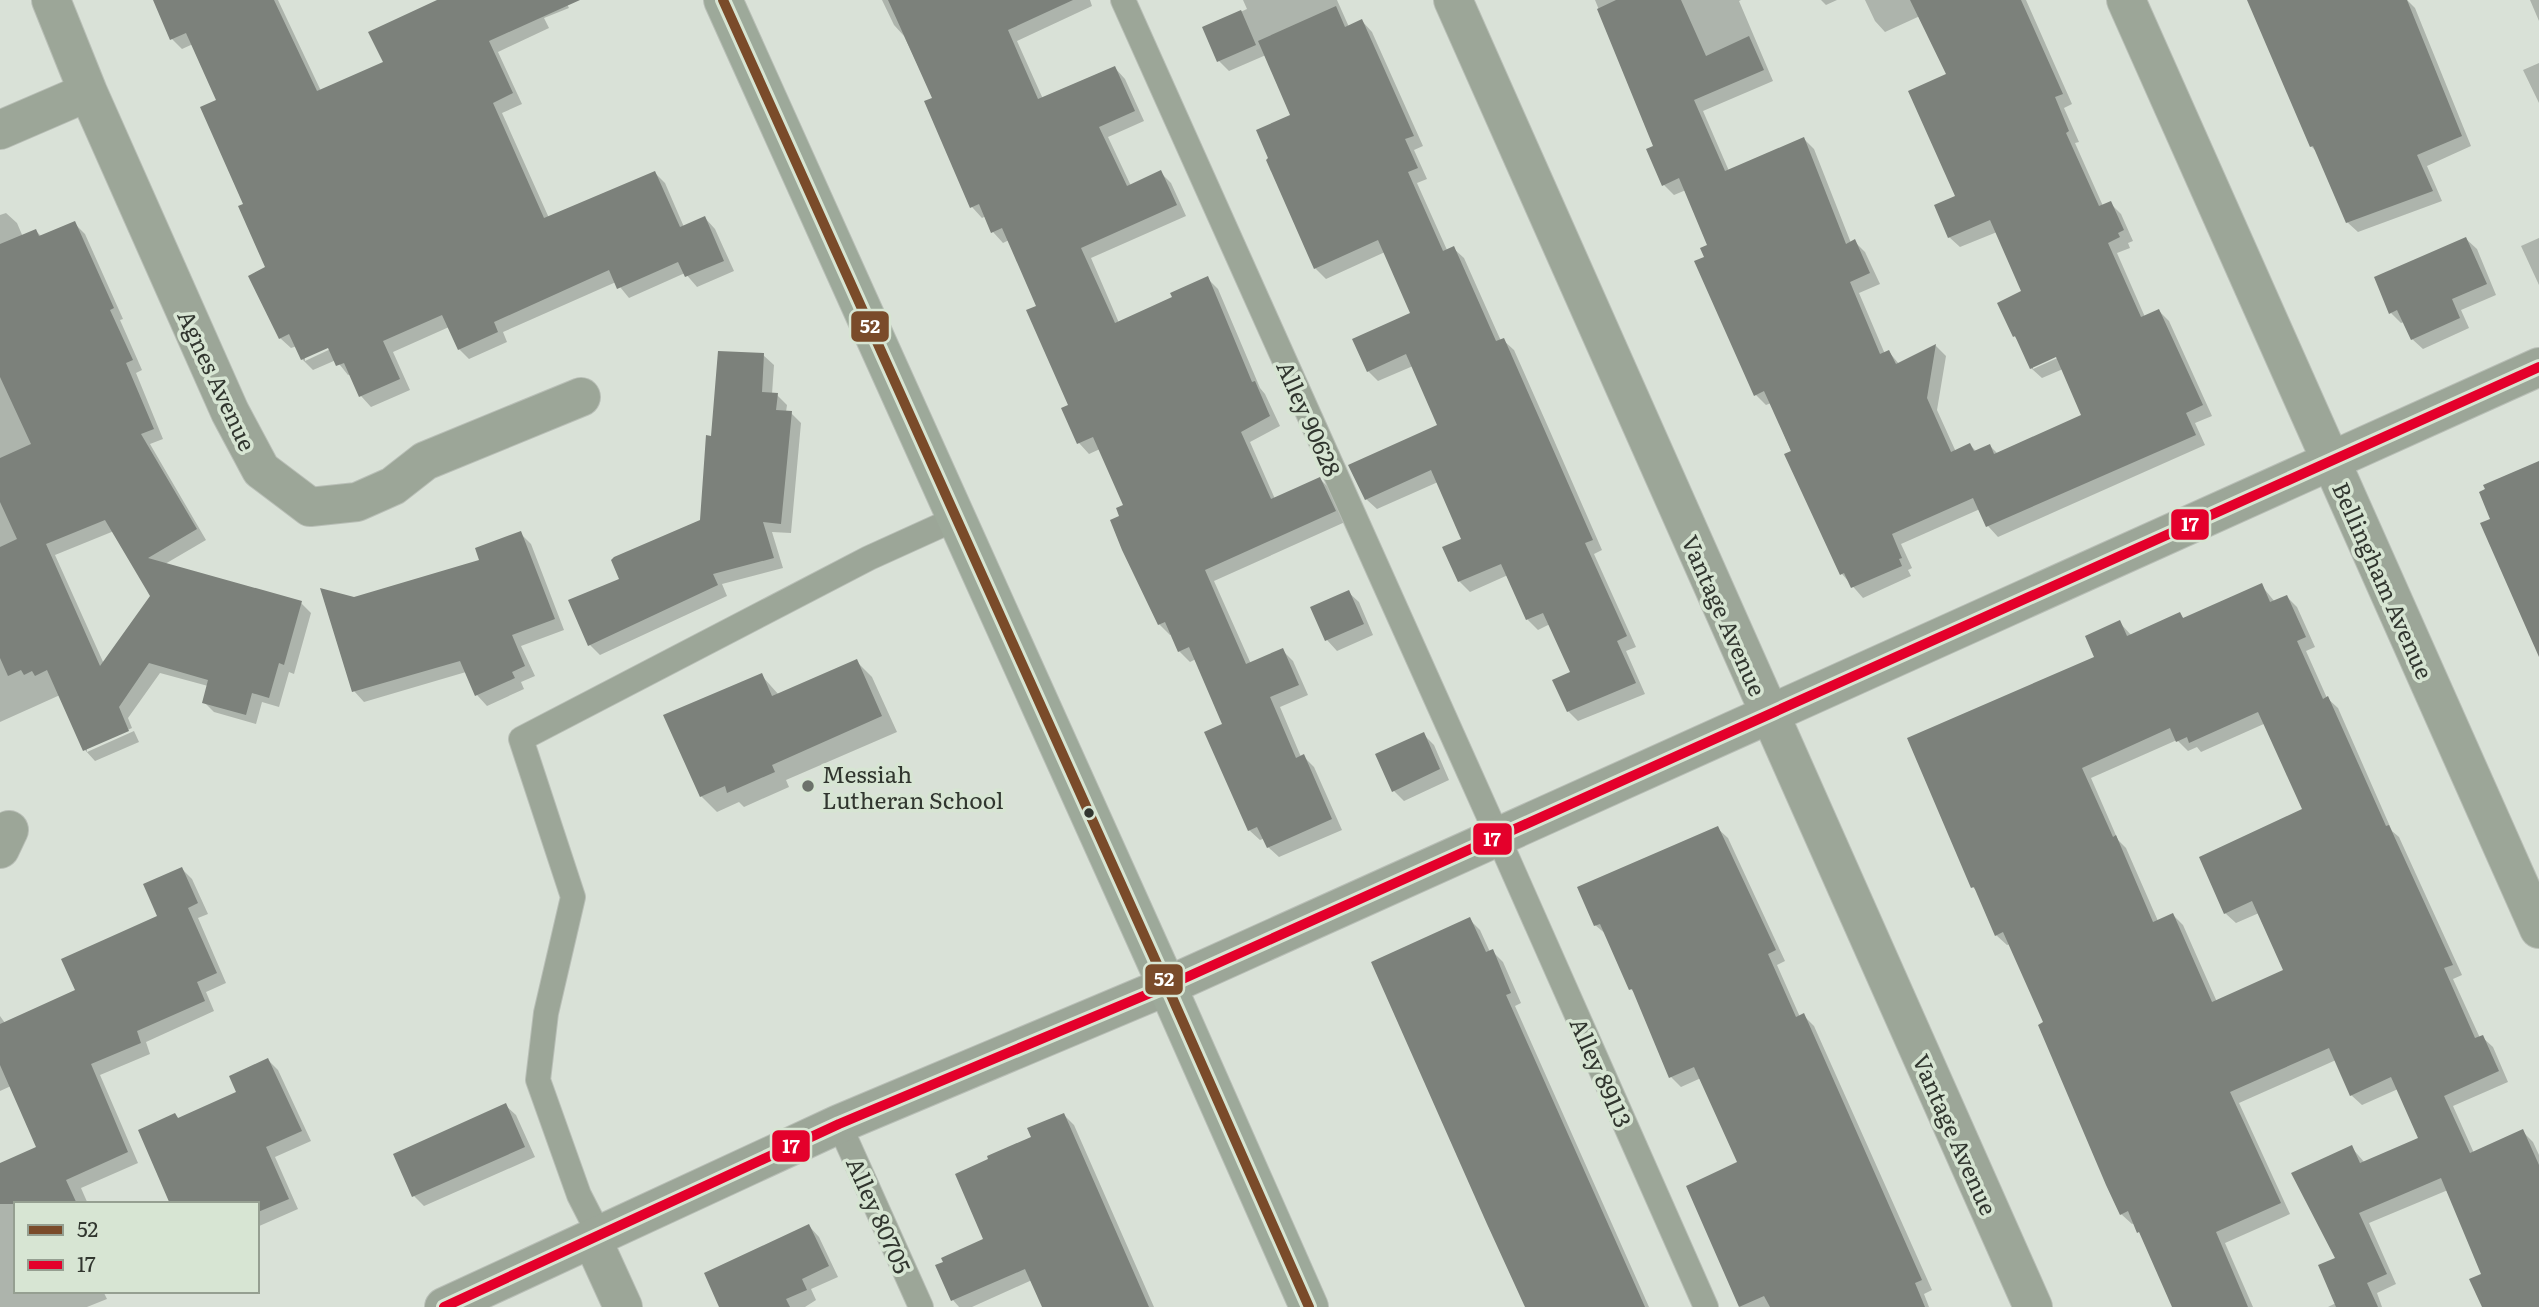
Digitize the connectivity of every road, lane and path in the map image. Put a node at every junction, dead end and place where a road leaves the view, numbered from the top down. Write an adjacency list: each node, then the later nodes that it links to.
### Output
1 (51, 0): 6 (street, Agnes Avenue)
2 (723, 0): 11 (main road)
3 (1123, 0): 13 (lane, Alley 90628)
4 (1453, 0): 12 (street, Vantage Avenue)
5 (2126, 0): 10 (street, Bellingham Avenue)
6 (88, 92): 7 (street); 9 (street, Agnes Avenue)
7 (0, 130)
8 (2539, 367): 10 (street)
9 (581, 397)
10 (2330, 460): 12 (street); 14 (street, Bellingham Avenue)
11 (955, 519): 15 (main road); 17 (lane)
12 (1770, 715): 13 (street); 23 (street, Vantage Avenue)
13 (1498, 837): 15 (street); 22 (lane, Alley 89113)
14 (2539, 929)
15 (1167, 986): 16 (street); 21 (main road)
16 (839, 1124): 17 (street); 20 (lane, Alley 80705)
17 (596, 1238): 18 (street); 19 (street)
18 (444, 1307)
19 (623, 1307)
20 (921, 1307)
21 (1309, 1307)
22 (1706, 1307)
23 (2033, 1307)

